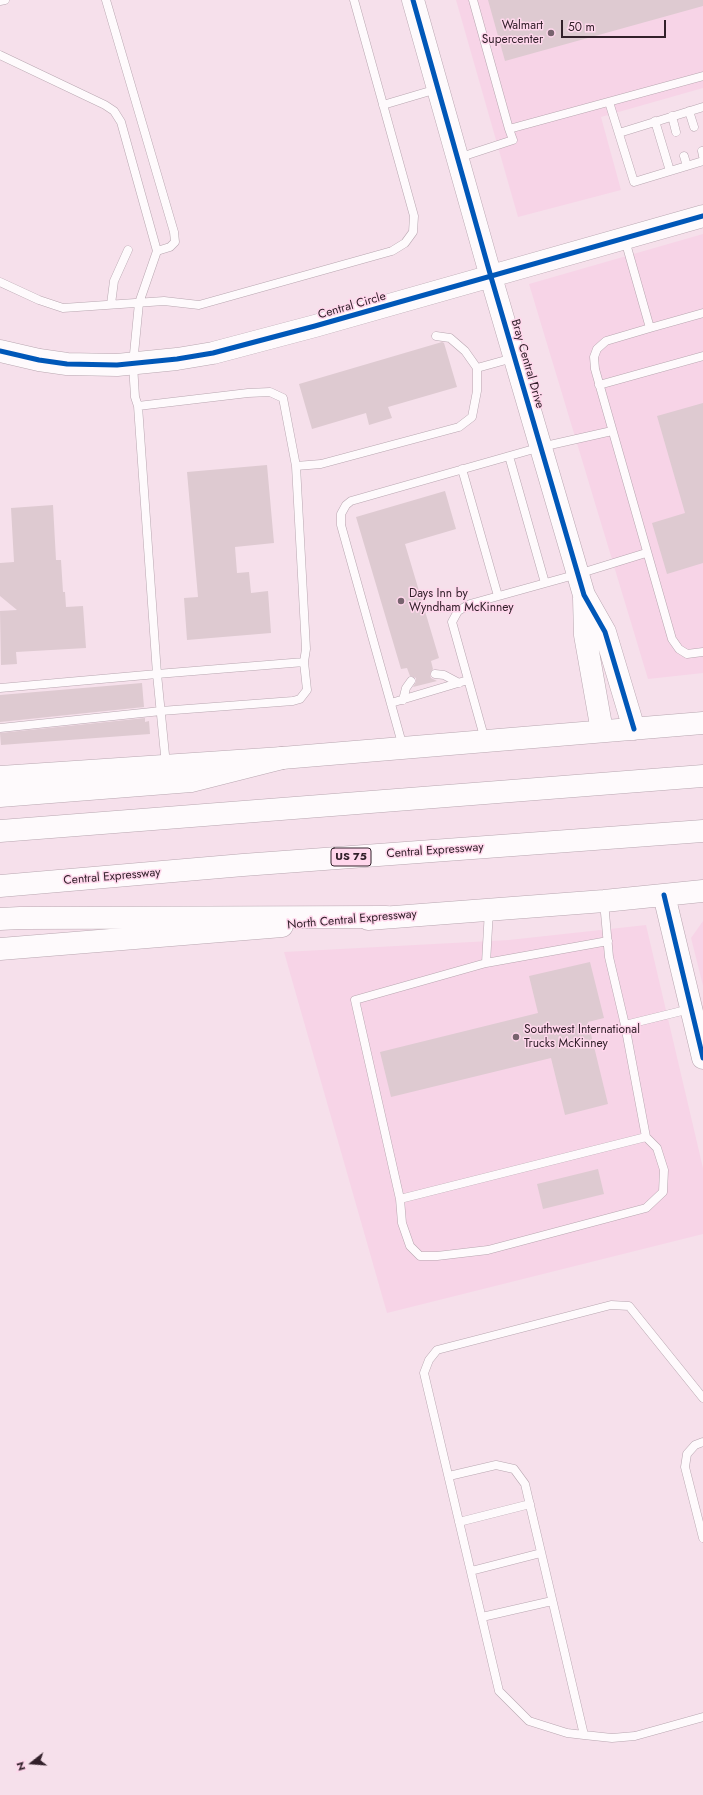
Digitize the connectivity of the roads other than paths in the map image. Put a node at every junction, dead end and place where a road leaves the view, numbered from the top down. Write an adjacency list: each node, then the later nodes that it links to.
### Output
1 (5, 0): 6 (lane)
2 (106, 0): 28 (lane)
3 (354, 0): 11 (lane)
4 (413, 0): 9 (main road, Bray Central Drive)
5 (472, 0): 17 (lane)
6 (0, 1)
7 (0, 55): 28 (lane)
8 (703, 76): 10 (lane)
9 (438, 89): 11 (lane); 21 (main road, Bray Central Drive)
10 (609, 102): 17 (lane); 18 (lane)
11 (383, 105): 31 (lane)
12 (703, 107): 13 (lane)
13 (689, 111): 14 (lane); 16 (lane)
14 (672, 116): 15 (lane); 19 (lane)
15 (655, 121): 18 (lane); 24 (lane)
16 (694, 127)
17 (509, 129): 21 (lane)
18 (619, 132): 24 (lane)
19 (676, 132)
20 (684, 156): 23 (lane)
21 (458, 158): 29 (main road, Bray Central Drive)
22 (703, 161): 23 (lane)
23 (687, 166): 24 (lane)
24 (670, 171)
25 (703, 216): 26 (main road, Central Circle)
26 (624, 239): 29 (main road, Central Circle); 34 (lane)
27 (128, 250): 32 (lane)
28 (157, 251): 31 (lane)
29 (491, 277): 38 (main road, Bray Central Drive); 39 (main road, Central Circle)
30 (0, 282): 32 (lane)
31 (139, 303): 32 (lane); 39 (lane)
32 (111, 304)
33 (703, 313): 34 (lane)
34 (650, 328): 41 (lane)
35 (436, 336): 40 (lane)
36 (0, 351): 39 (main road, Central Circle)
37 (703, 356): 41 (lane)
38 (514, 358): 40 (lane); 44 (main road, Bray Central Drive)
39 (133, 364): 42 (lane)
40 (477, 368): 46 (lane)
41 (599, 385): 43 (lane)
42 (138, 406): 46 (lane); 55 (lane)
43 (612, 430): 44 (lane); 48 (lane)
44 (541, 447): 45 (lane); 49 (main road, Bray Central Drive)
45 (509, 456): 47 (lane); 50 (lane)
46 (296, 466): 54 (lane)
47 (462, 469): 52 (lane); 62 (lane)
48 (646, 553): 49 (lane); 53 (lane)
49 (578, 574): 50 (lane); 51 (main road, Bray Central Drive)
50 (545, 583): 52 (lane)
51 (584, 594): 66 (main road, Bray Central Drive); 67 (main road, Bray Central Drive)
52 (498, 596): 57 (lane)
53 (703, 652)
54 (304, 662): 55 (lane); 63 (lane)
55 (157, 674): 60 (lane); 63 (lane)
56 (435, 674): 59 (lane)
57 (468, 680): 59 (lane); 68 (lane)
58 (411, 681): 61 (lane)
59 (459, 683): 61 (lane)
60 (0, 688)
61 (403, 700): 62 (lane)
62 (391, 703): 69 (lane)
63 (161, 711): 65 (lane); 71 (lane)
64 (703, 723): 66 (main road)
65 (0, 728)
66 (634, 729): 67 (main road)
67 (602, 731): 68 (main road)
68 (485, 740): 69 (main road)
69 (403, 746): 70 (main road)
70 (282, 758): 71 (main road); 74 (main road)
71 (166, 766): 73 (main road)
72 (703, 776): 75 (main road)
73 (0, 777)
74 (0, 796)
75 (0, 831)
76 (703, 831): 77 (main road, Central Expressway / US 75)
77 (0, 886)
78 (703, 891): 79 (main road, North Central Expressway)
79 (664, 895): 80 (main road, North Central Expressway); 87 (main road)
80 (604, 901): 81 (main road, North Central Expressway); 84 (lane)
81 (490, 909): 82 (main road, North Central Expressway); 86 (lane)
82 (386, 918): 83 (main road); 85 (main road, North Central Expressway)
83 (0, 919)
84 (608, 941): 86 (lane); 88 (lane)
85 (0, 949)
86 (486, 963): 91 (lane)
87 (691, 1009): 88 (lane); 89 (main road)
88 (625, 1025): 90 (lane)
89 (703, 1058)
90 (646, 1137): 91 (lane); 91 (lane)
91 (400, 1199)
92 (703, 1398): 94 (lane)
93 (703, 1442): 97 (lane)
94 (449, 1476): 95 (lane); 96 (lane)
95 (530, 1504): 96 (lane); 98 (lane)
96 (459, 1522): 99 (lane)
97 (703, 1538)
98 (541, 1553): 99 (lane); 100 (lane)
99 (471, 1571): 101 (lane)
100 (552, 1601): 101 (lane); 103 (lane)
101 (482, 1617): 103 (lane)
102 (703, 1717): 103 (lane)
103 (584, 1736)

